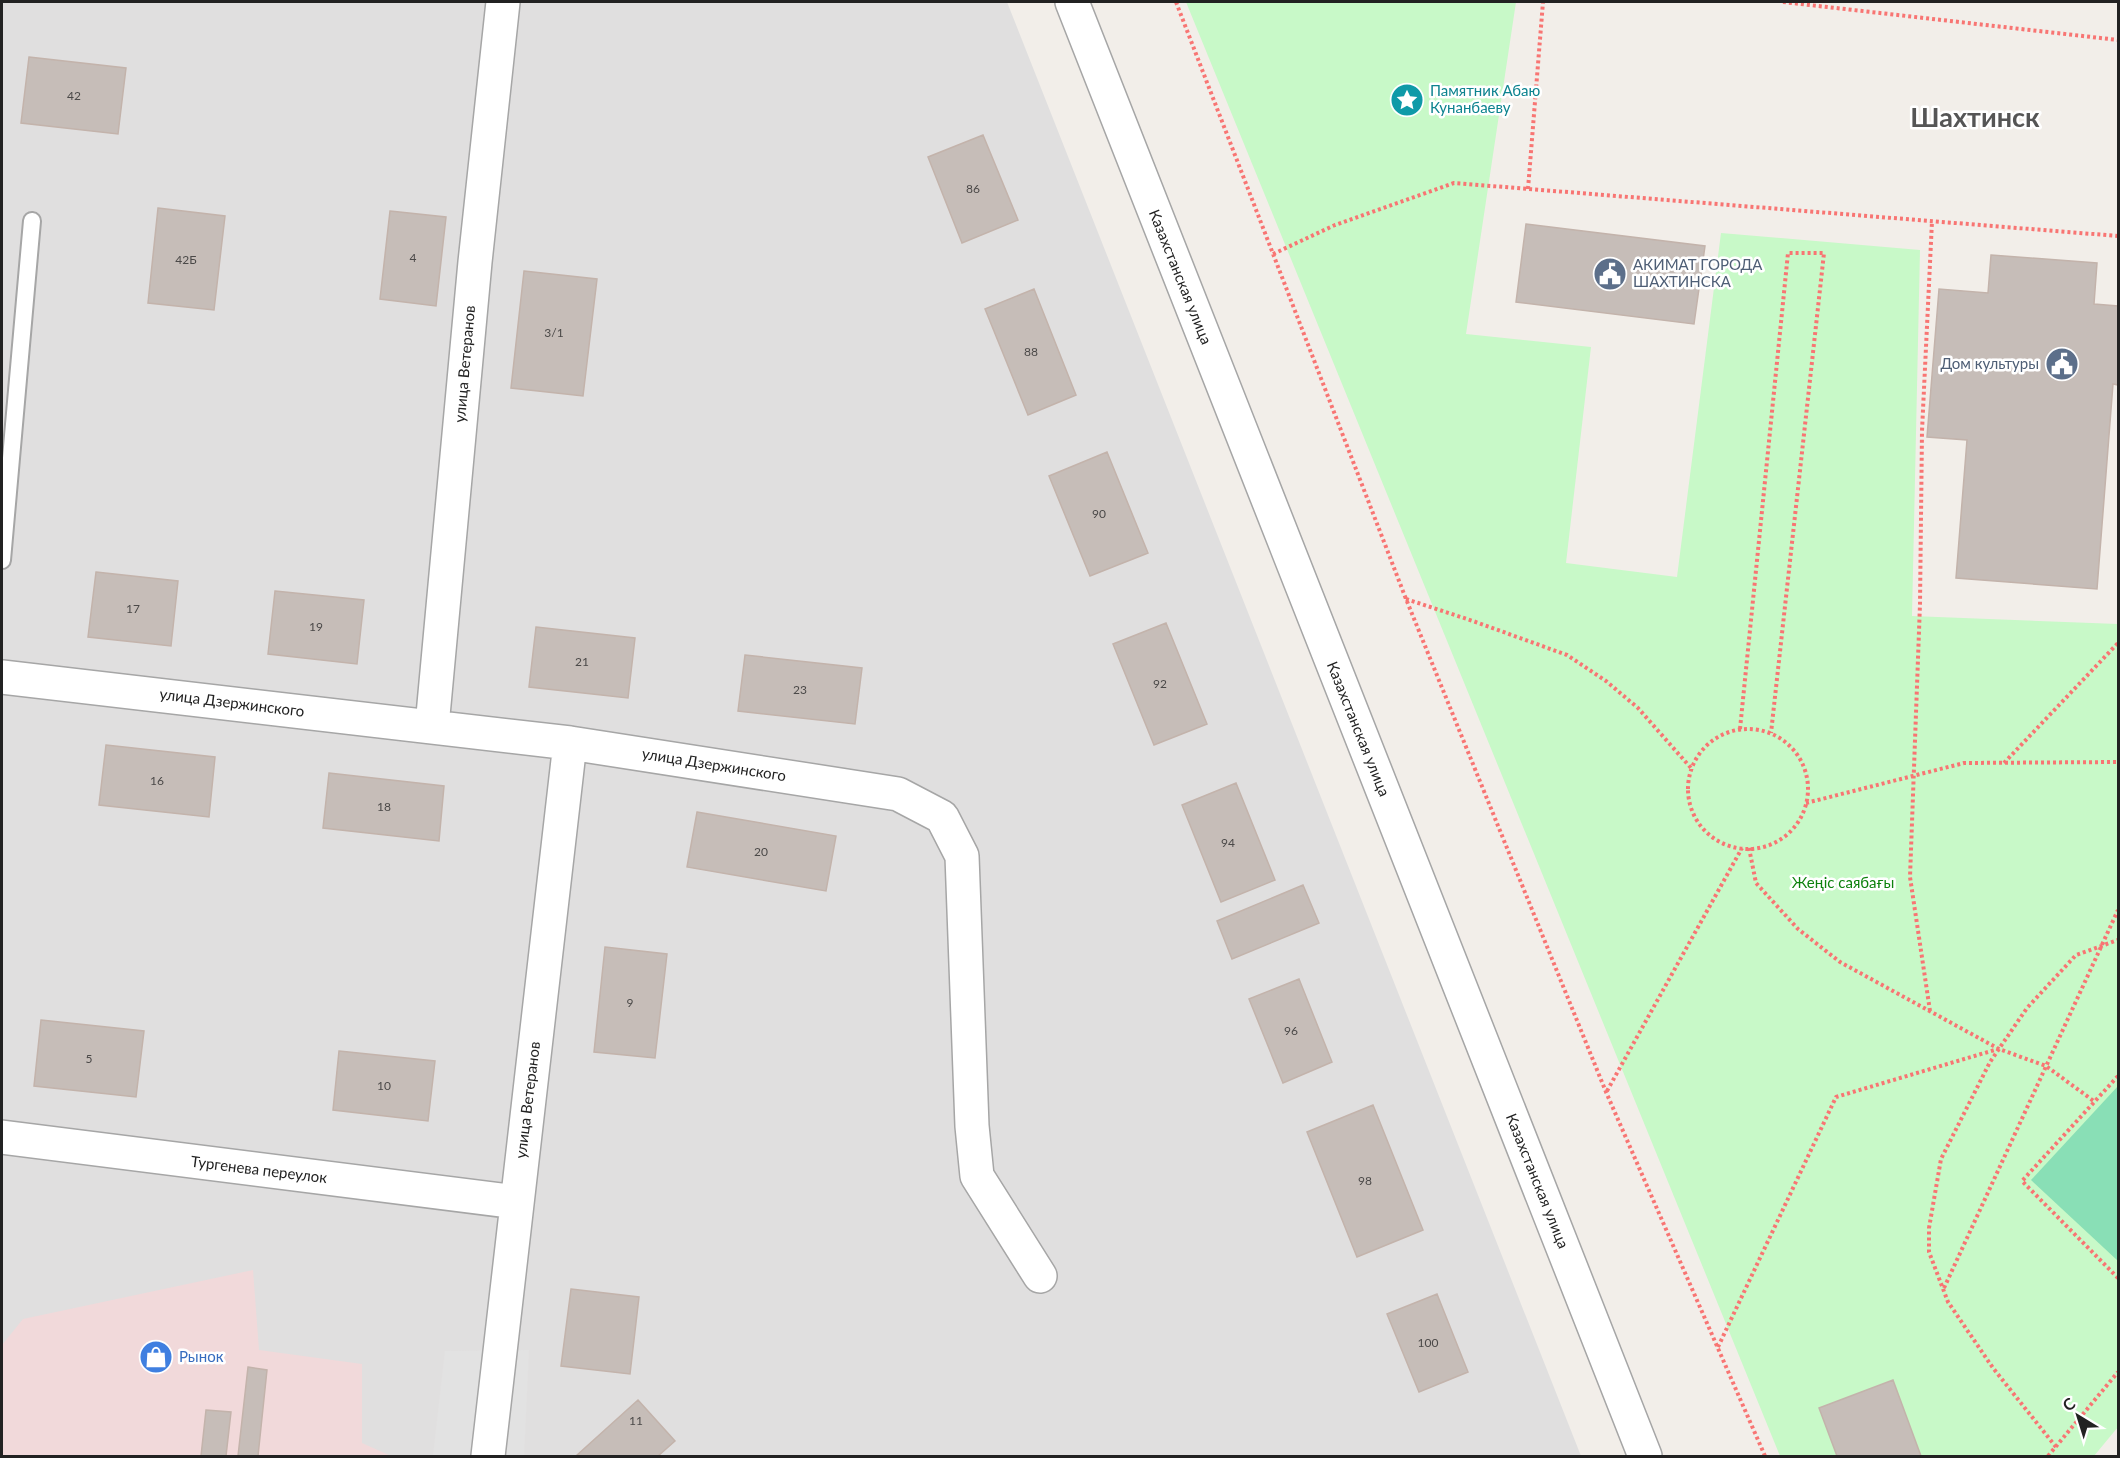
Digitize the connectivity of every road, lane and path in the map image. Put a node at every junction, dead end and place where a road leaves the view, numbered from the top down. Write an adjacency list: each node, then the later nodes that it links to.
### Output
1 (503, 2): 16 (street, улица Ветеранов)
2 (1072, 2): 45 (street, Казахстанская улица)
3 (1176, 2): 11 (path)
4 (1543, 2): 7 (path)
5 (1783, 2): 6 (path)
6 (2118, 40)
7 (1528, 189): 9 (path); 11 (path)
8 (32, 221): 12 (lane)
9 (1932, 221): 10 (path); 23 (path)
10 (2118, 236)
11 (1273, 254): 13 (path)
12 (2, 560)
13 (1406, 599): 22 (path); 34 (path)
14 (2118, 643): 21 (path)
15 (2, 677): 16 (street, улица Дзержинского)
16 (432, 726): 19 (street, улица Дзержинского)
17 (1740, 729): 18 (path); 18 (path); 22 (path)
18 (1771, 733): 24 (path)
19 (570, 743): 37 (street, улица Ветеранов); 38 (street, улица Дзержинского)
20 (2118, 762): 21 (path)
21 (2004, 763): 23 (path)
22 (1691, 768): 25 (path)
23 (1915, 776): 24 (path); 30 (path)
24 (1806, 803): 26 (path)
25 (1742, 848): 26 (path); 34 (path)
26 (1749, 848): 30 (path)
27 (2118, 910): 29 (path)
28 (2118, 940): 29 (path)
29 (2102, 946): 31 (path); 32 (path)
30 (1930, 1011): 31 (path)
31 (1999, 1049): 32 (path); 40 (path); 41 (path)
32 (2046, 1066): 35 (path); 40 (path)
33 (2118, 1076): 35 (path)
34 (1606, 1092): 41 (path)
35 (2095, 1102): 39 (path)
36 (2, 1137): 37 (street, Тургенева переулок)
37 (516, 1202): 44 (street, улица Ветеранов)
38 (1040, 1276)
39 (2118, 1278)
40 (1943, 1288): 43 (path)
41 (1718, 1348): 46 (path)
42 (2118, 1372): 43 (path)
43 (2056, 1447): 47 (path)
44 (488, 1456)
45 (1645, 1456)
46 (1765, 1456)
47 (2048, 1456)

